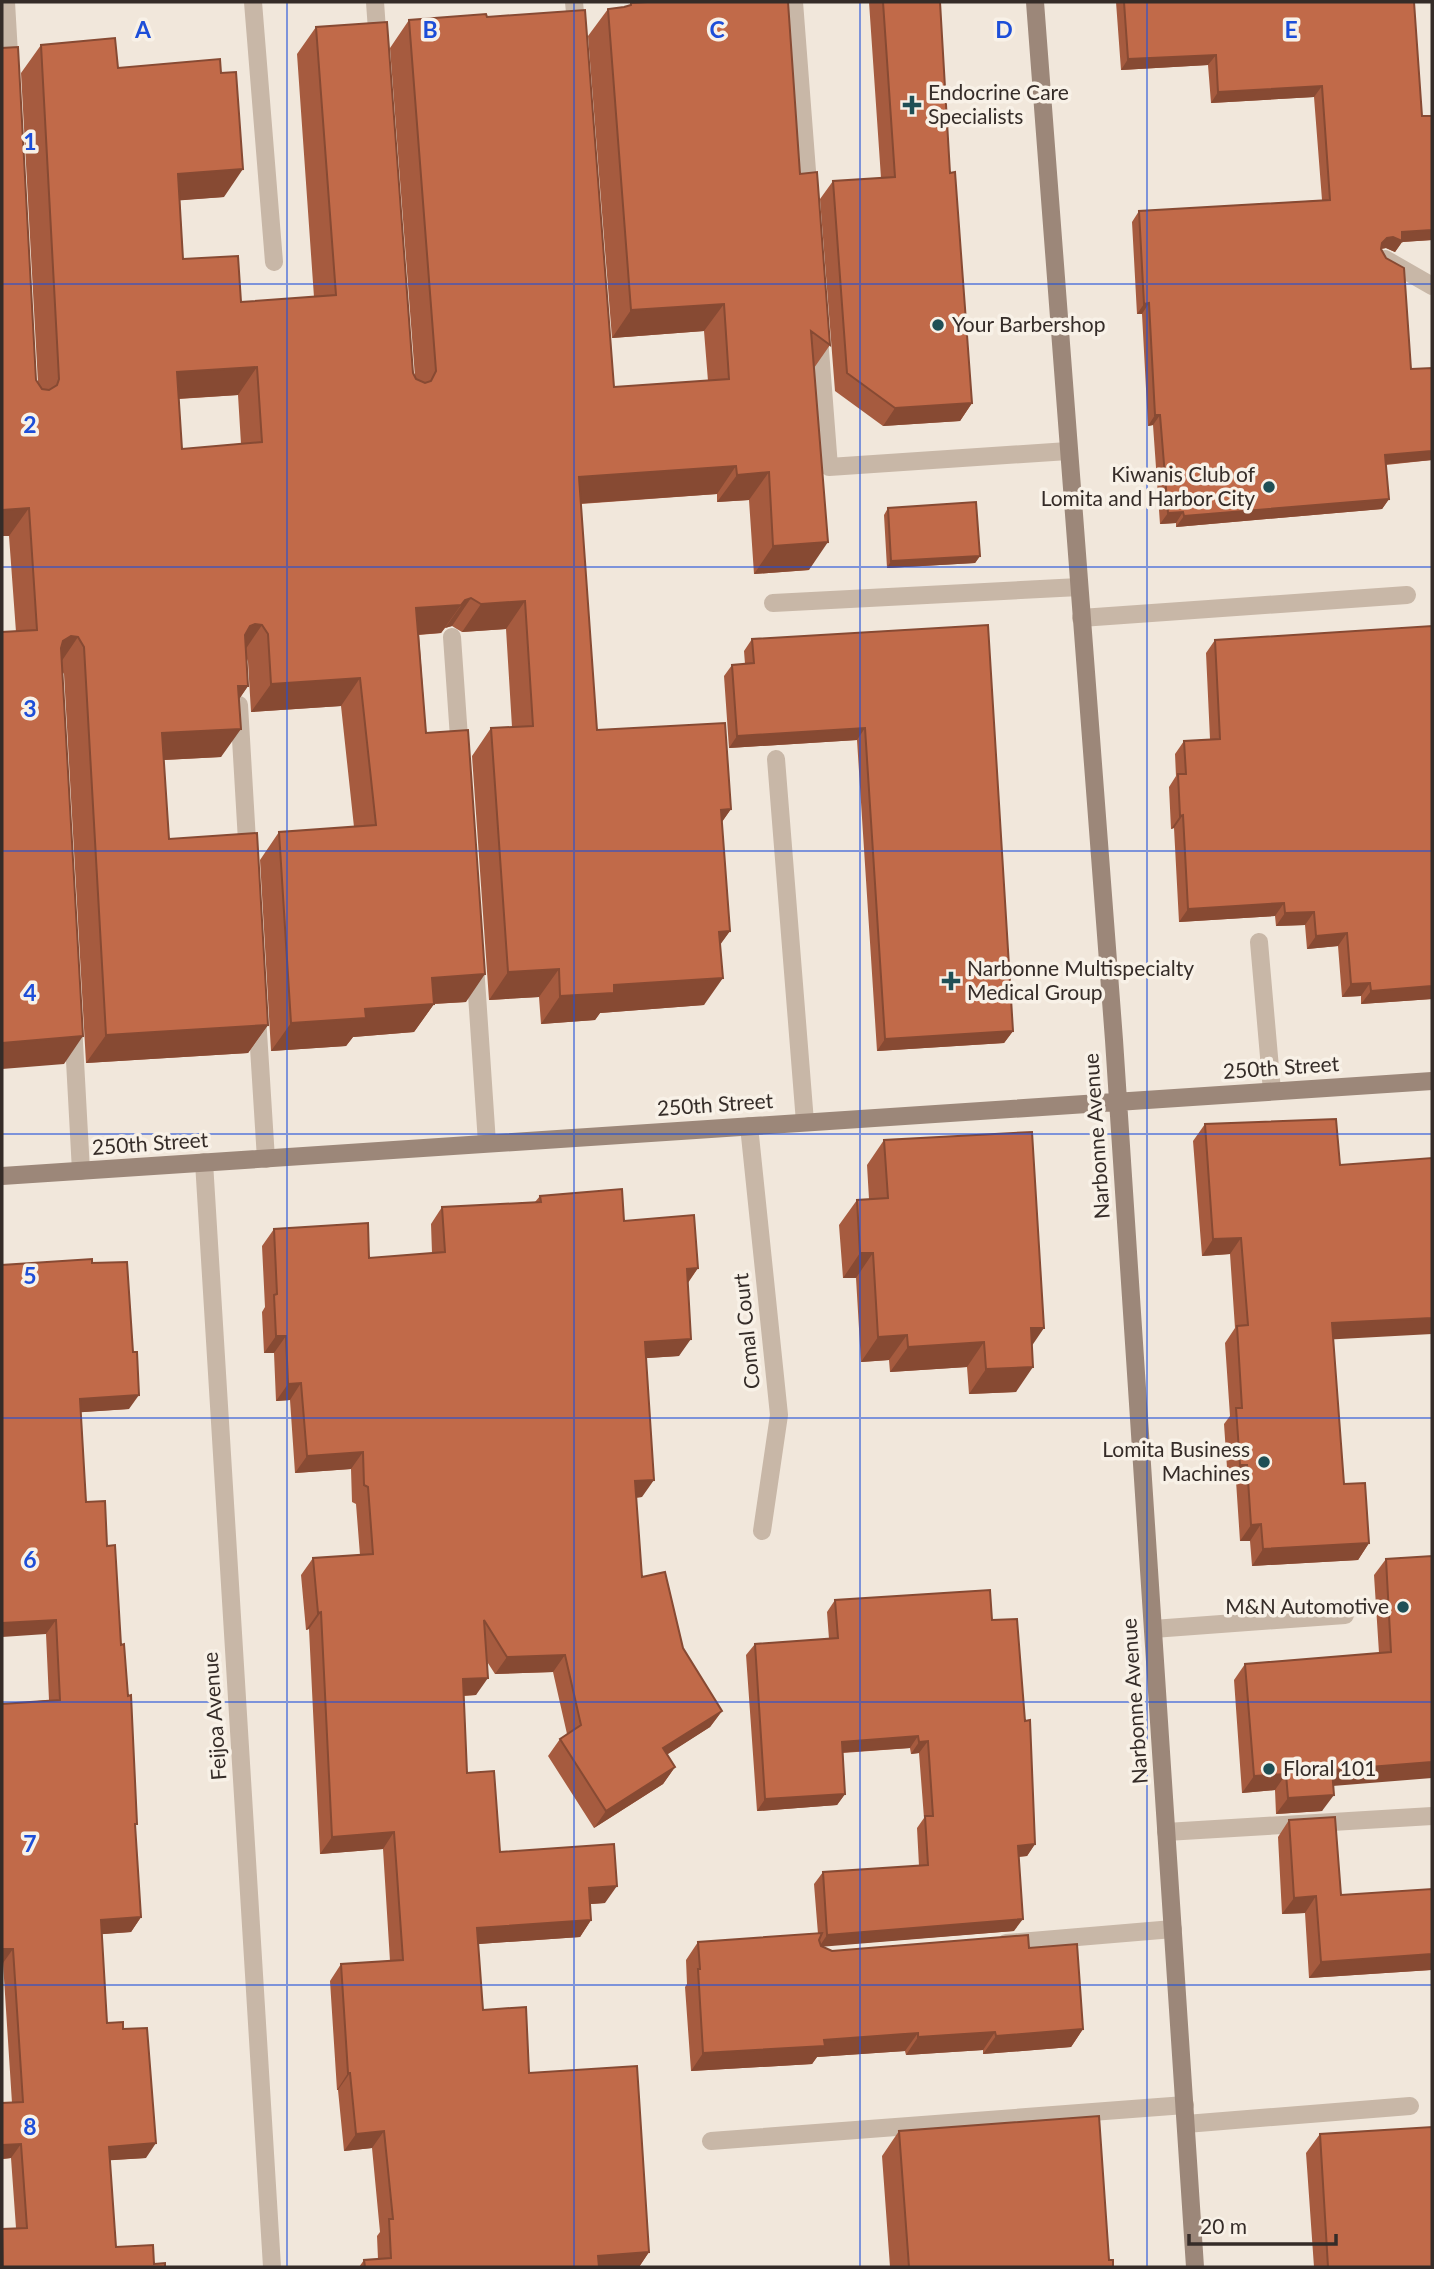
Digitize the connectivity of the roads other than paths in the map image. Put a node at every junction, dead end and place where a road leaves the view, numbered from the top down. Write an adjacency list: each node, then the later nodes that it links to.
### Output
1 (6, 2): 9 (street)
2 (253, 2): 12 (street)
3 (375, 2): 8 (street)
4 (574, 2): 7 (street)
5 (794, 2): 10 (street)
6 (1035, 2): 15 (main road, Narbonne Avenue)
7 (578, 56)
8 (379, 57)
9 (10, 82)
10 (810, 211)
11 (1385, 259): 13 (street)
12 (274, 261)
13 (1432, 286)
14 (818, 319): 15 (street)
15 (1068, 451): 16 (main road, Narbonne Avenue)
16 (1079, 587): 18 (street); 19 (main road, Narbonne Avenue)
17 (1407, 595): 19 (street)
18 (773, 603)
19 (1081, 618): 31 (main road, Narbonne Avenue)
20 (452, 637): 23 (street)
21 (238, 691): 24 (street)
22 (776, 759): 32 (street)
23 (462, 774)
24 (249, 870)
25 (1259, 942): 30 (street)
26 (474, 952): 34 (street)
27 (256, 994): 35 (street)
28 (72, 1006): 37 (street)
29 (1432, 1081): 30 (main road, 250th Street)
30 (1272, 1091): 31 (main road, 250th Street)
31 (1118, 1102): 32 (main road, 250th Street); 41 (main road, Narbonne Avenue)
32 (805, 1122): 33 (main road, 250th Street)
33 (749, 1126): 34 (main road, 250th Street); 39 (street, Comal Court)
34 (487, 1143): 35 (main road, 250th Street)
35 (266, 1159): 36 (main road, 250th Street)
36 (204, 1163): 37 (main road, 250th Street); 50 (street, Feijoa Avenue)
37 (81, 1171): 38 (main road, 250th Street)
38 (2, 1176)
39 (762, 1531)
40 (1345, 1615): 41 (street)
41 (1153, 1629): 43 (main road, Narbonne Avenue)
42 (1432, 1816): 43 (street)
43 (1166, 1832): 44 (main road, Narbonne Avenue)
44 (1173, 1928): 45 (street); 46 (main road, Narbonne Avenue)
45 (982, 1945)
46 (1185, 2105): 48 (main road, Narbonne Avenue); 49 (street)
47 (1410, 2106): 48 (street)
48 (1186, 2124): 51 (main road, Narbonne Avenue)
49 (711, 2141)
50 (272, 2267)
51 (1195, 2267)

